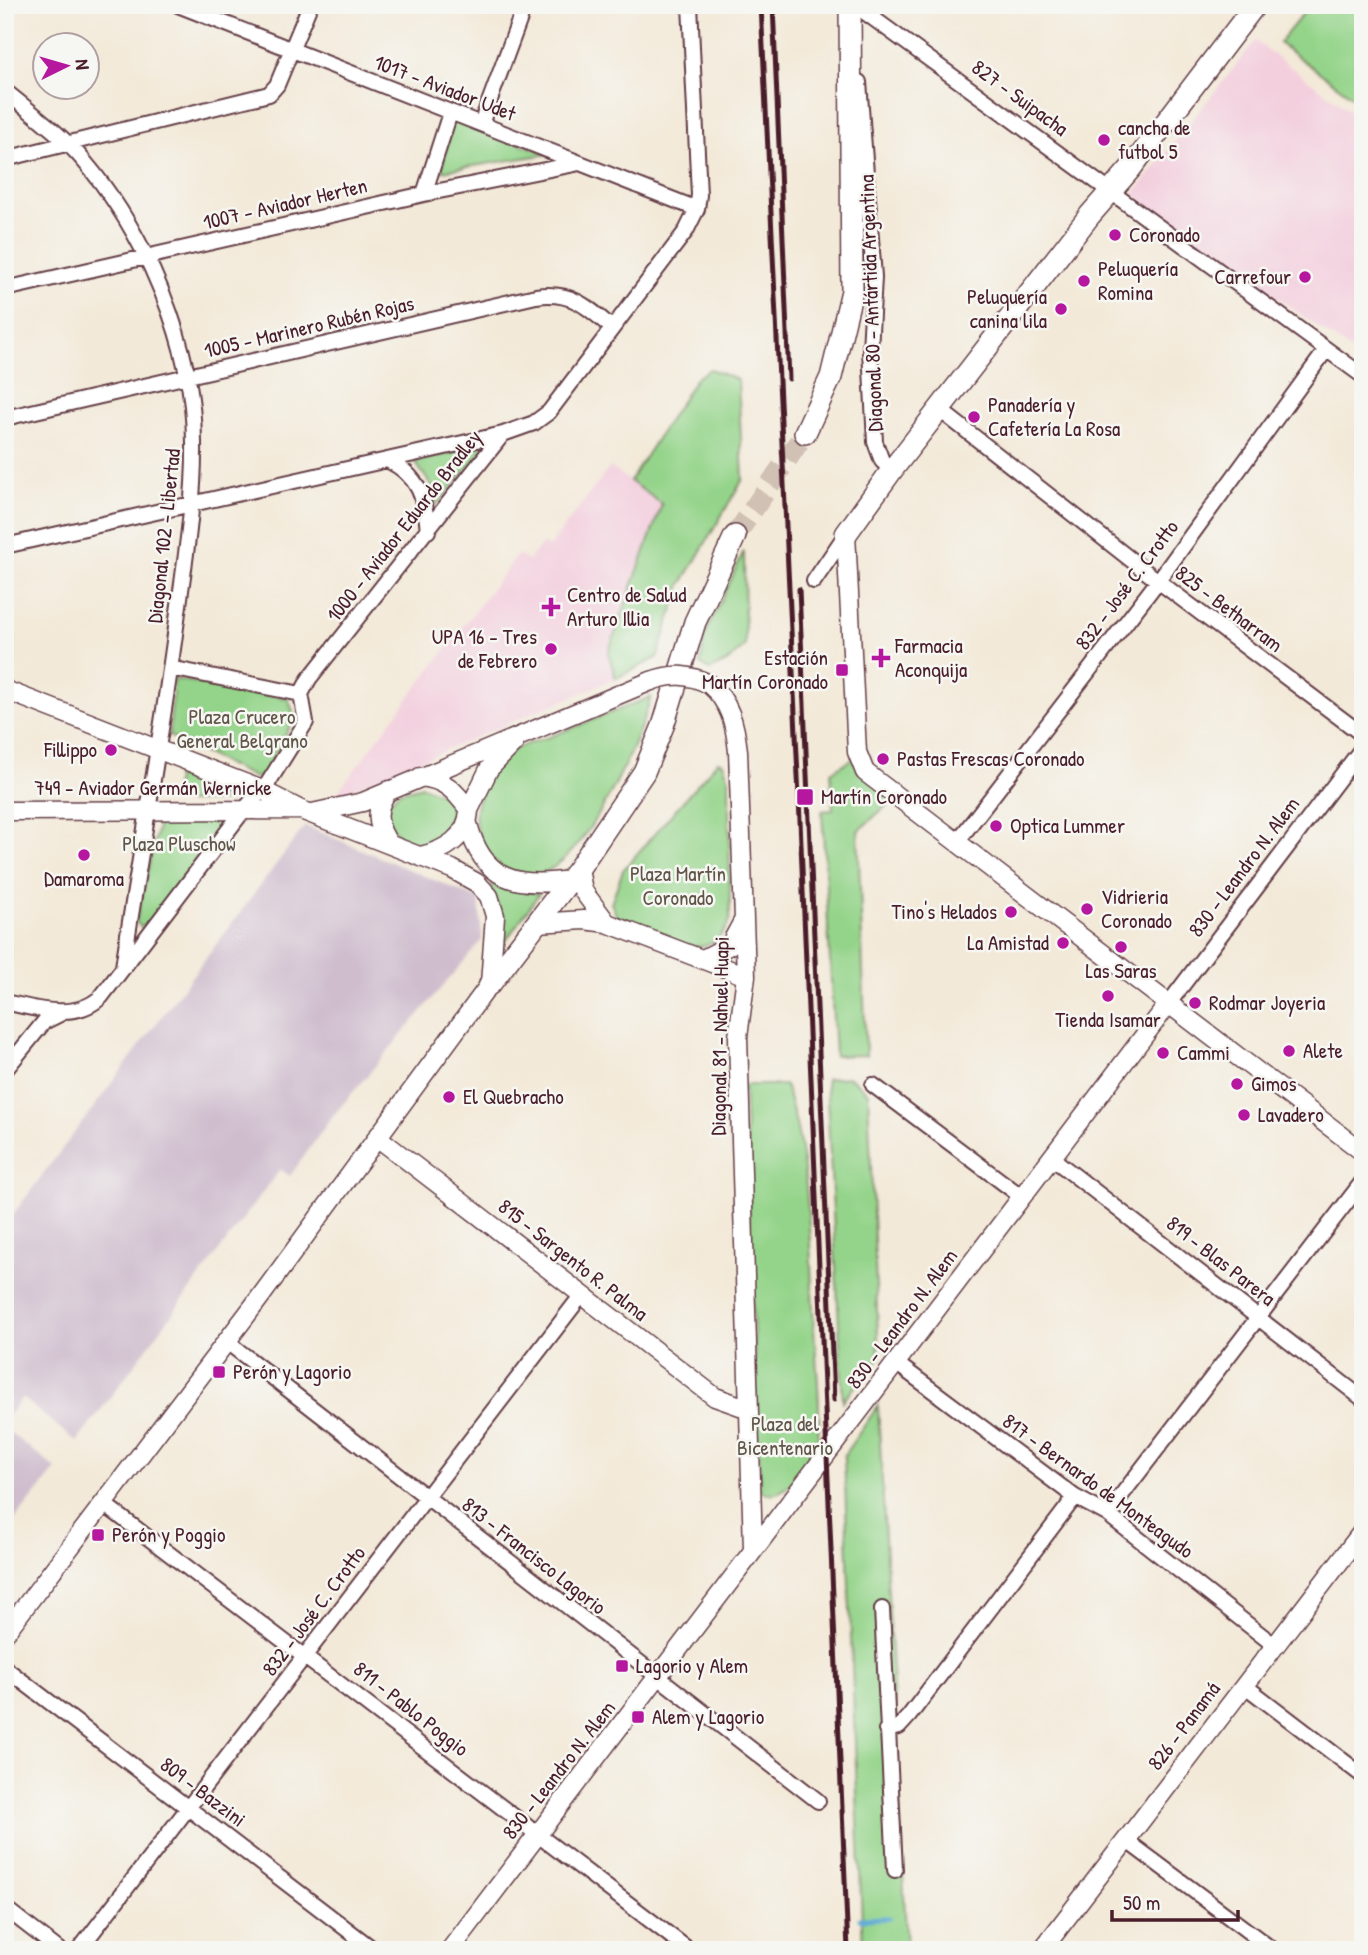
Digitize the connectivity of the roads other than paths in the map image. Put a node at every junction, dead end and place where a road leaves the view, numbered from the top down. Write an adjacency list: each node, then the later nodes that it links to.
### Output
1 (178, 5): 7 (street, 1017 - Aviador Udet)
2 (310, 5): 7 (street)
3 (525, 5): 10 (street)
4 (690, 5): 16 (street, 1000 - Aviador Eduardo Bradley)
5 (1255, 5): 14 (main road)
6 (851, 12): 14 (street, 827 - Suipacha); 25 (main road); 28 (street, Diagonal 80 - Antártida Argentina)
7 (292, 51): 9 (street, 1017 - Aviador Udet); 11 (street)
8 (5, 92): 11 (street, Diagonal 102 - Libertad)
9 (450, 113): 10 (street, 1017 - Aviador Udet); 15 (street)
10 (481, 124): 13 (street, 1017 - Aviador Udet)
11 (68, 144): 12 (street); 17 (street, Diagonal 102 - Libertad)
12 (5, 159)
13 (575, 164): 15 (street, 1007 - Aviador Herten); 16 (street, 1017 - Aviador Udet)
14 (1112, 191): 20 (street, 827 - Suipacha); 23 (main road)
15 (424, 194): 17 (street, 1007 - Aviador Herten)
16 (697, 209): 19 (street, 1000 - Aviador Eduardo Bradley)
17 (146, 258): 18 (street, 1007 - Aviador Herten); 22 (street, Diagonal 102 - Libertad)
18 (5, 289)
19 (612, 328): 22 (street, 1005 - Marinero Rubén Rojas); 26 (street, 1000 - Aviador Eduardo Bradley)
20 (1326, 350): 21 (street, 827 - Suipacha); 35 (street, 832 - José C. Crotto)
21 (1363, 376)
22 (187, 377): 24 (street, 1005 - Marinero Rubén Rojas); 29 (street, Diagonal 102 - Libertad)
23 (940, 410): 28 (main road); 35 (street, 825 - Betharram)
24 (5, 418)
25 (804, 433)
26 (503, 434): 27 (street); 30 (street, 1000 - Aviador Eduardo Bradley)
27 (388, 461): 29 (street); 30 (street)
28 (892, 470): 31 (main road)
29 (191, 504): 33 (street); 36 (street, Diagonal 102 - Libertad)
30 (428, 531): 38 (street, 1000 - Aviador Eduardo Bradley)
31 (846, 534): 34 (street); 51 (street)
32 (734, 536): 54 (main road)
33 (5, 546)
34 (814, 581)
35 (1158, 581): 40 (street, 825 - Betharram); 51 (street, 832 - José C. Crotto)
36 (170, 668): 38 (street); 42 (street, Diagonal 102 - Libertad)
37 (5, 690): 42 (street)
38 (302, 694): 44 (street)
39 (527, 732): 43 (street, Diagonal 81 - Nahuel Huapi); 50 (street, Diagonal 81 - Nahuel Huapi); 55 (street, Diagonal 81 - Nahuel Huapi, bridge)
40 (1363, 735)
41 (1363, 747): 63 (street, 830 - Leandro N. Alem)
42 (158, 751): 44 (street); 46 (street, Diagonal 102 - Libertad)
43 (420, 777): 45 (street); 50 (street)
44 (262, 790): 48 (street); 49 (street)
45 (389, 790): 49 (street); 52 (street)
46 (149, 810): 47 (street, 749 - Aviador Germán Wernicke); 48 (street, 749 - Aviador Germán Wernicke); 59 (street, Diagonal 102 - Libertad)
47 (5, 811)
48 (243, 811): 49 (street, 749 - Aviador Germán Wernicke); 59 (street)
49 (306, 812): 52 (street)
50 (468, 817): 53 (street); 54 (street)
51 (957, 842): 63 (street)
52 (390, 845): 53 (street)
53 (420, 856): 61 (street)
54 (575, 874): 56 (main road); 57 (street)
55 (744, 917): 58 (street); 60 (street, Diagonal 81 - Nahuel Huapi)
56 (538, 923): 57 (street); 61 (main road)
57 (607, 923): 58 (street)
58 (703, 959): 60 (street)
59 (123, 967): 64 (street)
60 (746, 976): 77 (street, Diagonal 81 - Nahuel Huapi)
61 (491, 984): 67 (street)
62 (5, 1002): 64 (street)
63 (1169, 1003): 68 (street); 69 (street, 830 - Leandro N. Alem)
64 (65, 1011): 65 (street)
65 (5, 1070)
66 (873, 1085): 71 (street)
67 (377, 1137): 72 (street, 815 - Sargento R. Palma); 74 (street)
68 (1363, 1152)
69 (1052, 1158): 71 (street, 830 - Leandro N. Alem); 73 (street, 819 - Blas Parera)
70 (1363, 1181): 73 (street)
71 (1022, 1197): 75 (street, 830 - Leandro N. Alem)
72 (581, 1296): 77 (street, 815 - Sargento R. Palma); 79 (street, 832 - José C. Crotto)
73 (1257, 1318): 76 (street, 819 - Blas Parera); 81 (street)
74 (227, 1342): 79 (street, 813 - Francisco Lagorio); 80 (street)
75 (896, 1363): 78 (street, 817 - Bernardo de Monteagudo); 83 (street, 830 - Leandro N. Alem)
76 (1363, 1399)
77 (746, 1408): 83 (street, Diagonal 81 - Nahuel Huapi)
78 (1075, 1497): 81 (street, 817 - Bernardo de Monteagudo); 91 (street)
79 (426, 1499): 87 (street, 832 - José C. Crotto); 89 (street, 813 - Francisco Lagorio)
80 (104, 1504): 85 (street); 87 (street, 811 - Pablo Poggio)
81 (1107, 1514): 86 (street, 817 - Bernardo de Monteagudo)
82 (1363, 1531): 86 (street, 826 - Panamá)
83 (753, 1549): 89 (street, 830 - Leandro N. Alem)
84 (882, 1609): 91 (street)
85 (5, 1633)
86 (1274, 1645): 90 (street, 826 - Panamá)
87 (306, 1655): 94 (street, 832 - José C. Crotto); 95 (street, 811 - Pablo Poggio)
88 (5, 1668): 94 (street, 809 - Bazzini)
89 (659, 1678): 93 (street, 813 - Francisco Lagorio); 95 (street, 830 - Leandro N. Alem)
90 (1244, 1685): 92 (street); 96 (street, 826 - Panamá)
91 (886, 1730): 97 (street)
92 (1363, 1776)
93 (818, 1801)
94 (190, 1808): 100 (street, 832 - José C. Crotto); 101 (street, 809 - Bazzini)
95 (538, 1834): 102 (street, 830 - Leandro N. Alem); 103 (street, 811 - Pablo Poggio)
96 (1127, 1841): 104 (street, 826 - Panamá); 105 (street)
97 (895, 1870)
98 (5, 1909): 99 (street)
99 (59, 1950)
100 (79, 1950)
101 (374, 1950)
102 (450, 1950)
103 (689, 1950)
104 (1042, 1950)
105 (1273, 1950)

